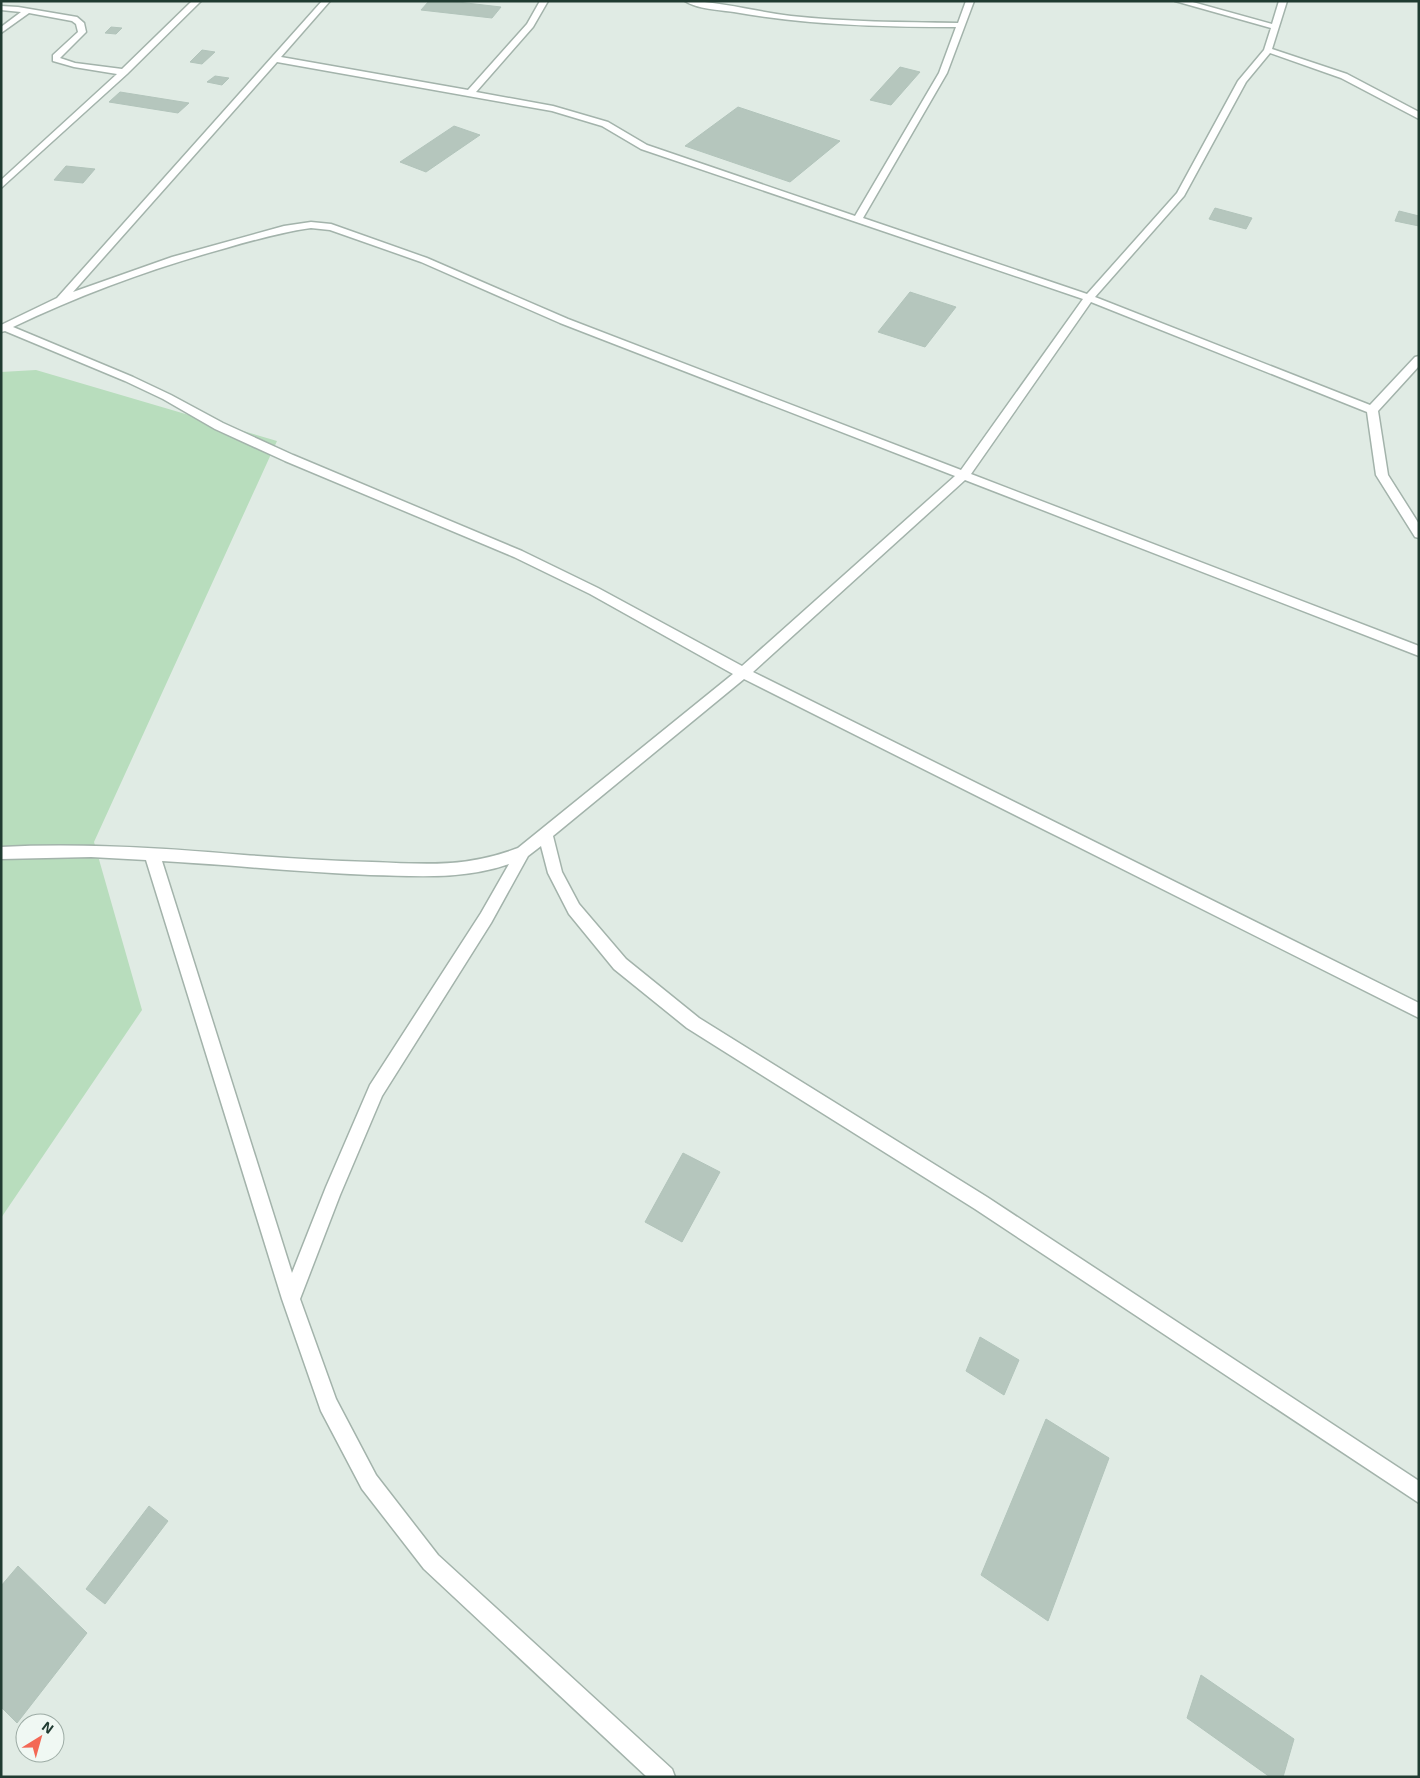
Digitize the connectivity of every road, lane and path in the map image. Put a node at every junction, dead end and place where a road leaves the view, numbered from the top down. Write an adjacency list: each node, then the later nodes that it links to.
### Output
1 (197, 1): 15 (street)
2 (326, 1): 14 (street)
3 (544, 1): 16 (street)
4 (689, 1): 10 (street)
5 (970, 1): 10 (street)
6 (1179, 1): 11 (street)
7 (1283, 1): 11 (street)
8 (1, 8): 9 (street)
9 (27, 11): 12 (street); 15 (street)
10 (961, 25): 19 (street)
11 (1274, 27): 13 (street)
12 (1, 31)
13 (1268, 50): 17 (street); 20 (street)
14 (276, 60): 16 (street); 21 (street)
15 (124, 72): 18 (street)
16 (470, 93): 19 (street)
17 (1419, 116)
18 (1, 185)
19 (858, 219): 20 (street)
20 (1089, 298): 24 (street); 25 (street)
21 (62, 300): 22 (street); 25 (street)
22 (3, 328): 28 (street)
23 (1419, 359): 24 (street)
24 (1372, 410): 26 (street)
25 (963, 476): 27 (street); 28 (street)
26 (1419, 534)
27 (1419, 651)
28 (743, 673): 29 (street); 33 (street)
29 (545, 836): 30 (street); 35 (street)
30 (523, 852): 32 (street); 34 (street)
31 (1, 853): 32 (street)
32 (152, 854): 34 (street)
33 (1419, 1011)
34 (291, 1299): 36 (street)
35 (1419, 1493)
36 (664, 1777)

